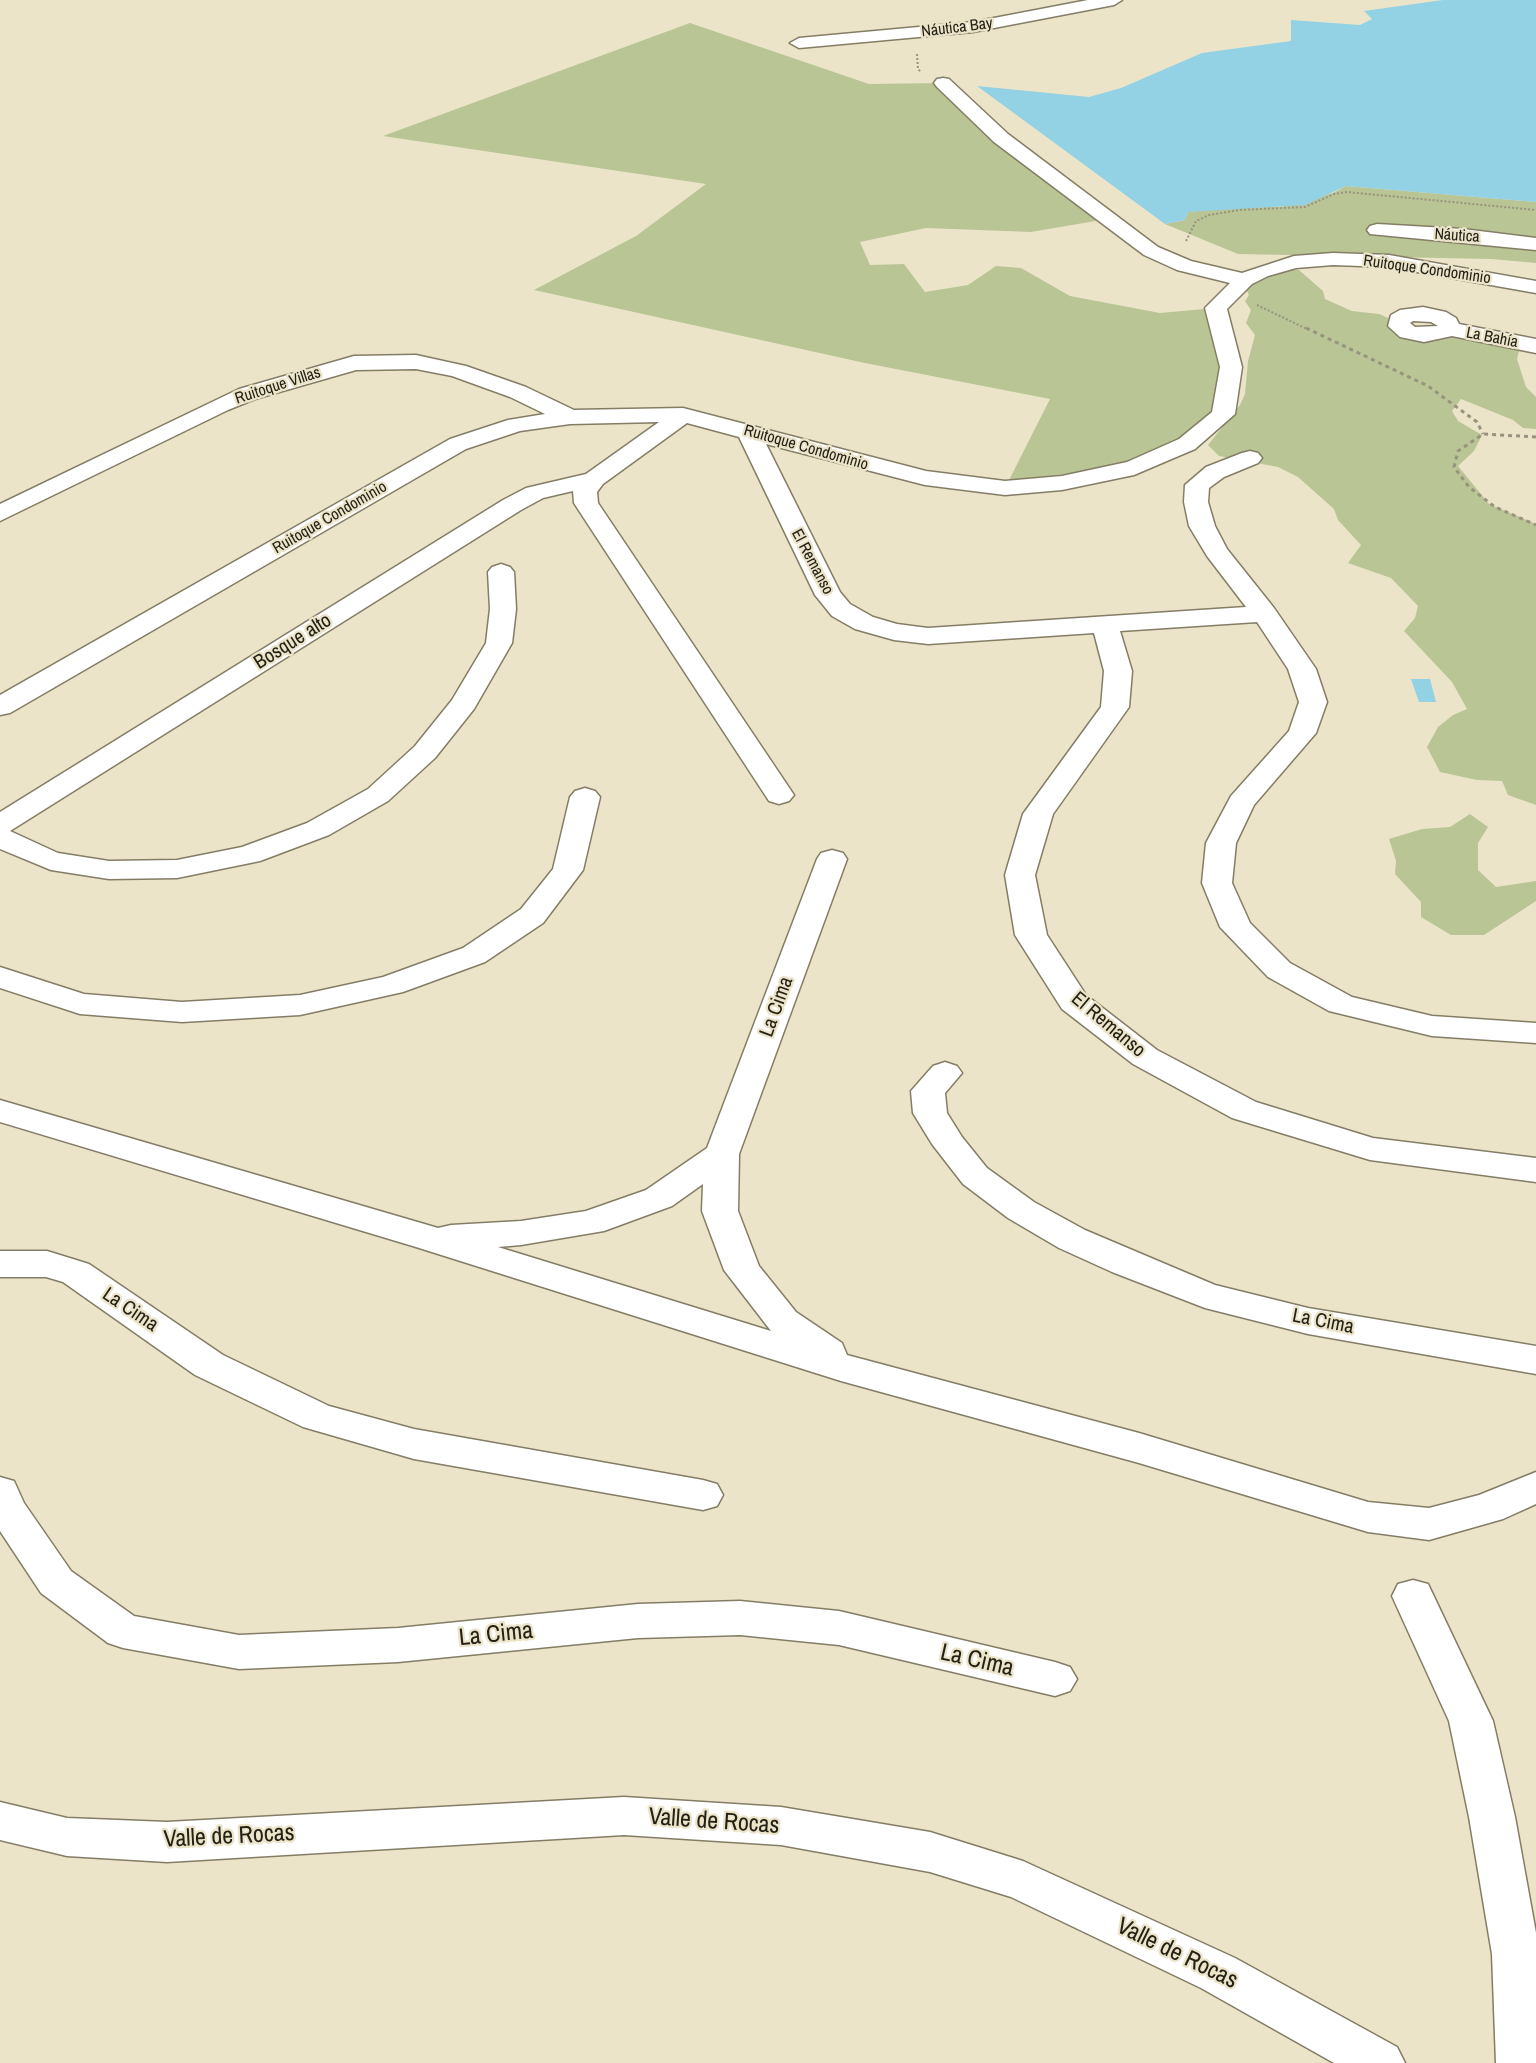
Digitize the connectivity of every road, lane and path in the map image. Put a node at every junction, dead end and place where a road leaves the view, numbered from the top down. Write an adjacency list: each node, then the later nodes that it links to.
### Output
1 (1114, 0): 2 (street, Náutica Bay)
2 (891, 35): 3 (street, Náutica Bay); 4 (path)
3 (799, 43)
4 (943, 83): 8 (street)
5 (1536, 210): 8 (path)
6 (1377, 230): 7 (street, Náutica)
7 (1536, 244)
8 (1151, 251): 9 (street)
9 (1245, 280): 10 (street, Ruitoque Condominio); 16 (street, Ruitoque Condominio)
10 (1536, 287)
11 (1255, 304): 17 (path)
12 (1449, 329): 13 (street, La Bahía)
13 (1536, 346)
14 (683, 415): 15 (street, Ruitoque Condominio); 16 (street, Ruitoque Condominio); 20 (street, Bosque alto)
15 (570, 417): 21 (street, Ruitoque Villas); 26 (street, Ruitoque Condominio)
16 (748, 431): 25 (street, El Remanso)
17 (1483, 434): 18 (path); 22 (path)
18 (1536, 437)
19 (1250, 458): 24 (street)
20 (594, 480): 27 (street); 29 (street, Bosque alto)
21 (0, 514)
22 (1536, 525)
23 (501, 572): 30 (street)
24 (1265, 614): 25 (street, El Remanso); 33 (street)
25 (1105, 625): 37 (street, El Remanso)
26 (0, 707)
27 (779, 795)
28 (585, 797): 32 (street)
29 (0, 825)
30 (0, 838)
31 (832, 859): 36 (street, La Cima)
32 (0, 977)
33 (1536, 1033)
34 (945, 1073): 40 (street, La Cima)
35 (0, 1111): 38 (street, La Cima)
36 (722, 1154): 38 (street, La Cima); 41 (street, La Cima)
37 (1536, 1170)
38 (429, 1238): 41 (street, La Cima)
39 (0, 1264): 44 (street, La Cima)
40 (1536, 1360)
41 (855, 1371): 42 (street, La Cima)
42 (1536, 1487)
43 (0, 1492): 46 (street, La Cima)
44 (703, 1496)
45 (1413, 1596): 49 (street)
46 (1054, 1678)
47 (0, 1821): 48 (street, Valle de Rocas)
48 (1380, 2063)
49 (1521, 2063)

